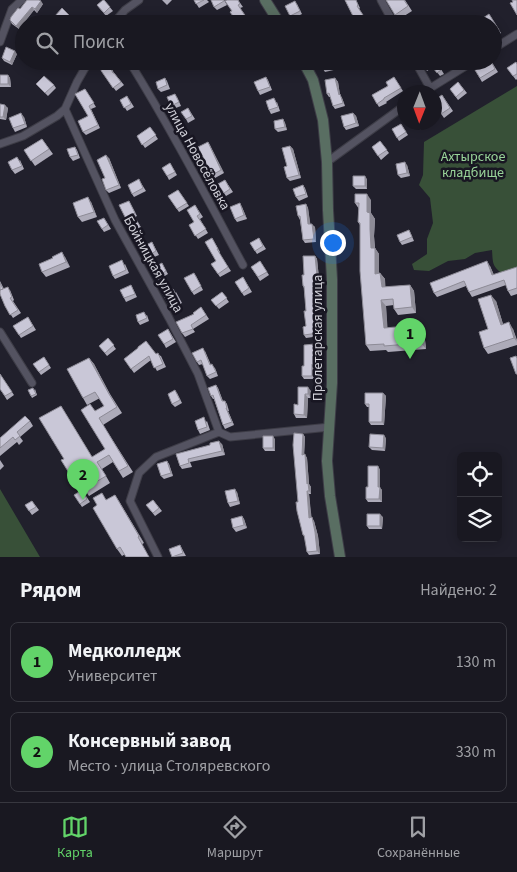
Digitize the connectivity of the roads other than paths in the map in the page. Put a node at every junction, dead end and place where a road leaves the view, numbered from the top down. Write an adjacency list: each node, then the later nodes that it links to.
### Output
1 (22, 0): 9 (street)
2 (138, 0): 5 (street)
3 (265, 0): 6 (main road)
4 (381, 0): 7 (street)
5 (121, 15)
6 (274, 15)
7 (389, 15)
8 (517, 34): 10 (street)
9 (0, 42)
10 (502, 43)
11 (84, 70): 18 (street)
12 (135, 70): 22 (street, улица Новосёловка)
13 (308, 70): 21 (main road, Пролетарская улица)
14 (419, 70): 16 (street)
15 (459, 70): 17 (street)
16 (425, 85)
17 (435, 85)
18 (64, 109): 20 (street); 26 (street, Бойницкая улица)
19 (397, 111): 21 (street)
20 (0, 144)
21 (327, 162): 25 (main road, Пролетарская улица)
22 (243, 265)
23 (0, 332): 24 (street)
24 (32, 383)
25 (330, 426): 26 (street); 28 (main road, Пролетарская улица)
26 (219, 432): 27 (street)
27 (158, 557)
28 (340, 557)

